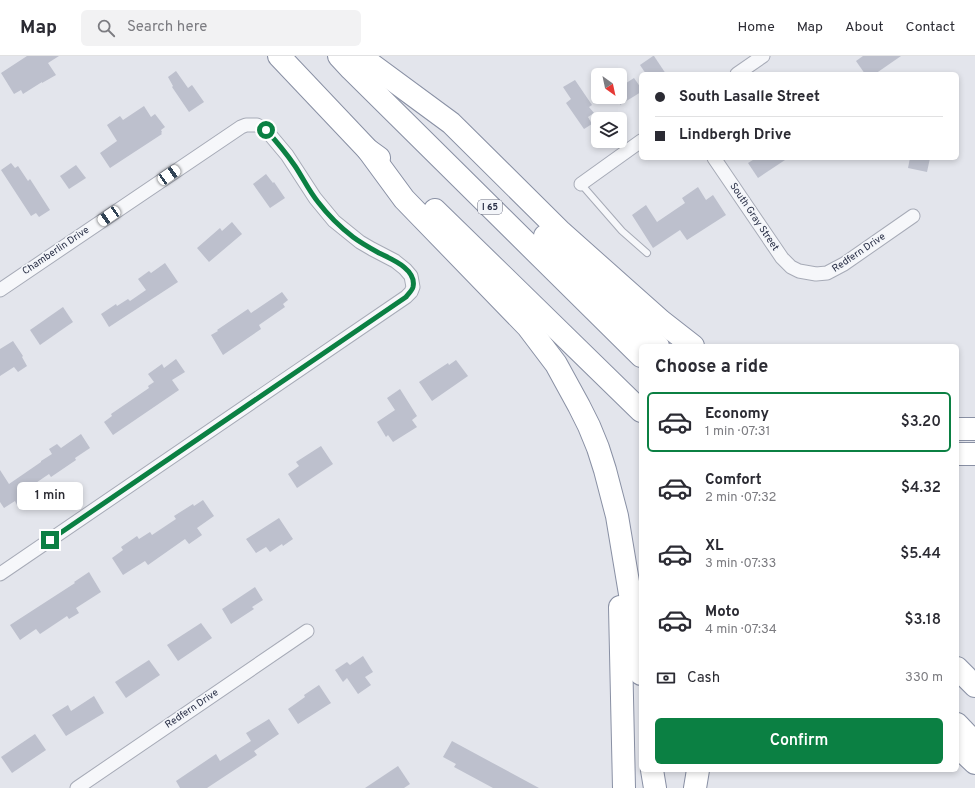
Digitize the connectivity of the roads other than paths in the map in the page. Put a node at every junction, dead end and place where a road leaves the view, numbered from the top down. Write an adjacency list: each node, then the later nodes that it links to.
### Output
1 (279, 56): 8 (highway)
2 (339, 56): 17 (highway, I 65)
3 (360, 56): 6 (highway)
4 (763, 56): 5 (street)
5 (740, 72)
6 (388, 76): 15 (highway); 16 (highway)
7 (639, 142): 10 (street)
8 (368, 150): 18 (highway); 23 (highway)
9 (715, 160): 13 (street, South Gray Street)
10 (581, 184): 12 (lane)
11 (913, 216): 13 (street, Redfern Drive)
12 (647, 253)
13 (799, 271)
14 (0, 290): 24 (street, Chamberlin Drive)
15 (656, 344)
16 (690, 344)
17 (639, 354)
18 (639, 409)
19 (959, 429): 20 (highway)
20 (975, 429)
21 (959, 454): 22 (highway)
22 (975, 454)
23 (617, 516): 26 (highway); 36 (highway)
24 (0, 574)
25 (307, 631): 35 (street, Redfern Drive)
26 (639, 656)
27 (959, 670): 28 (highway)
28 (975, 686)
29 (959, 726): 30 (highway)
30 (975, 743)
31 (959, 748): 32 (highway)
32 (975, 763)
33 (652, 772): 37 (highway)
34 (698, 772): 38 (highway)
35 (77, 788)
36 (624, 788)
37 (655, 788)
38 (695, 788)

